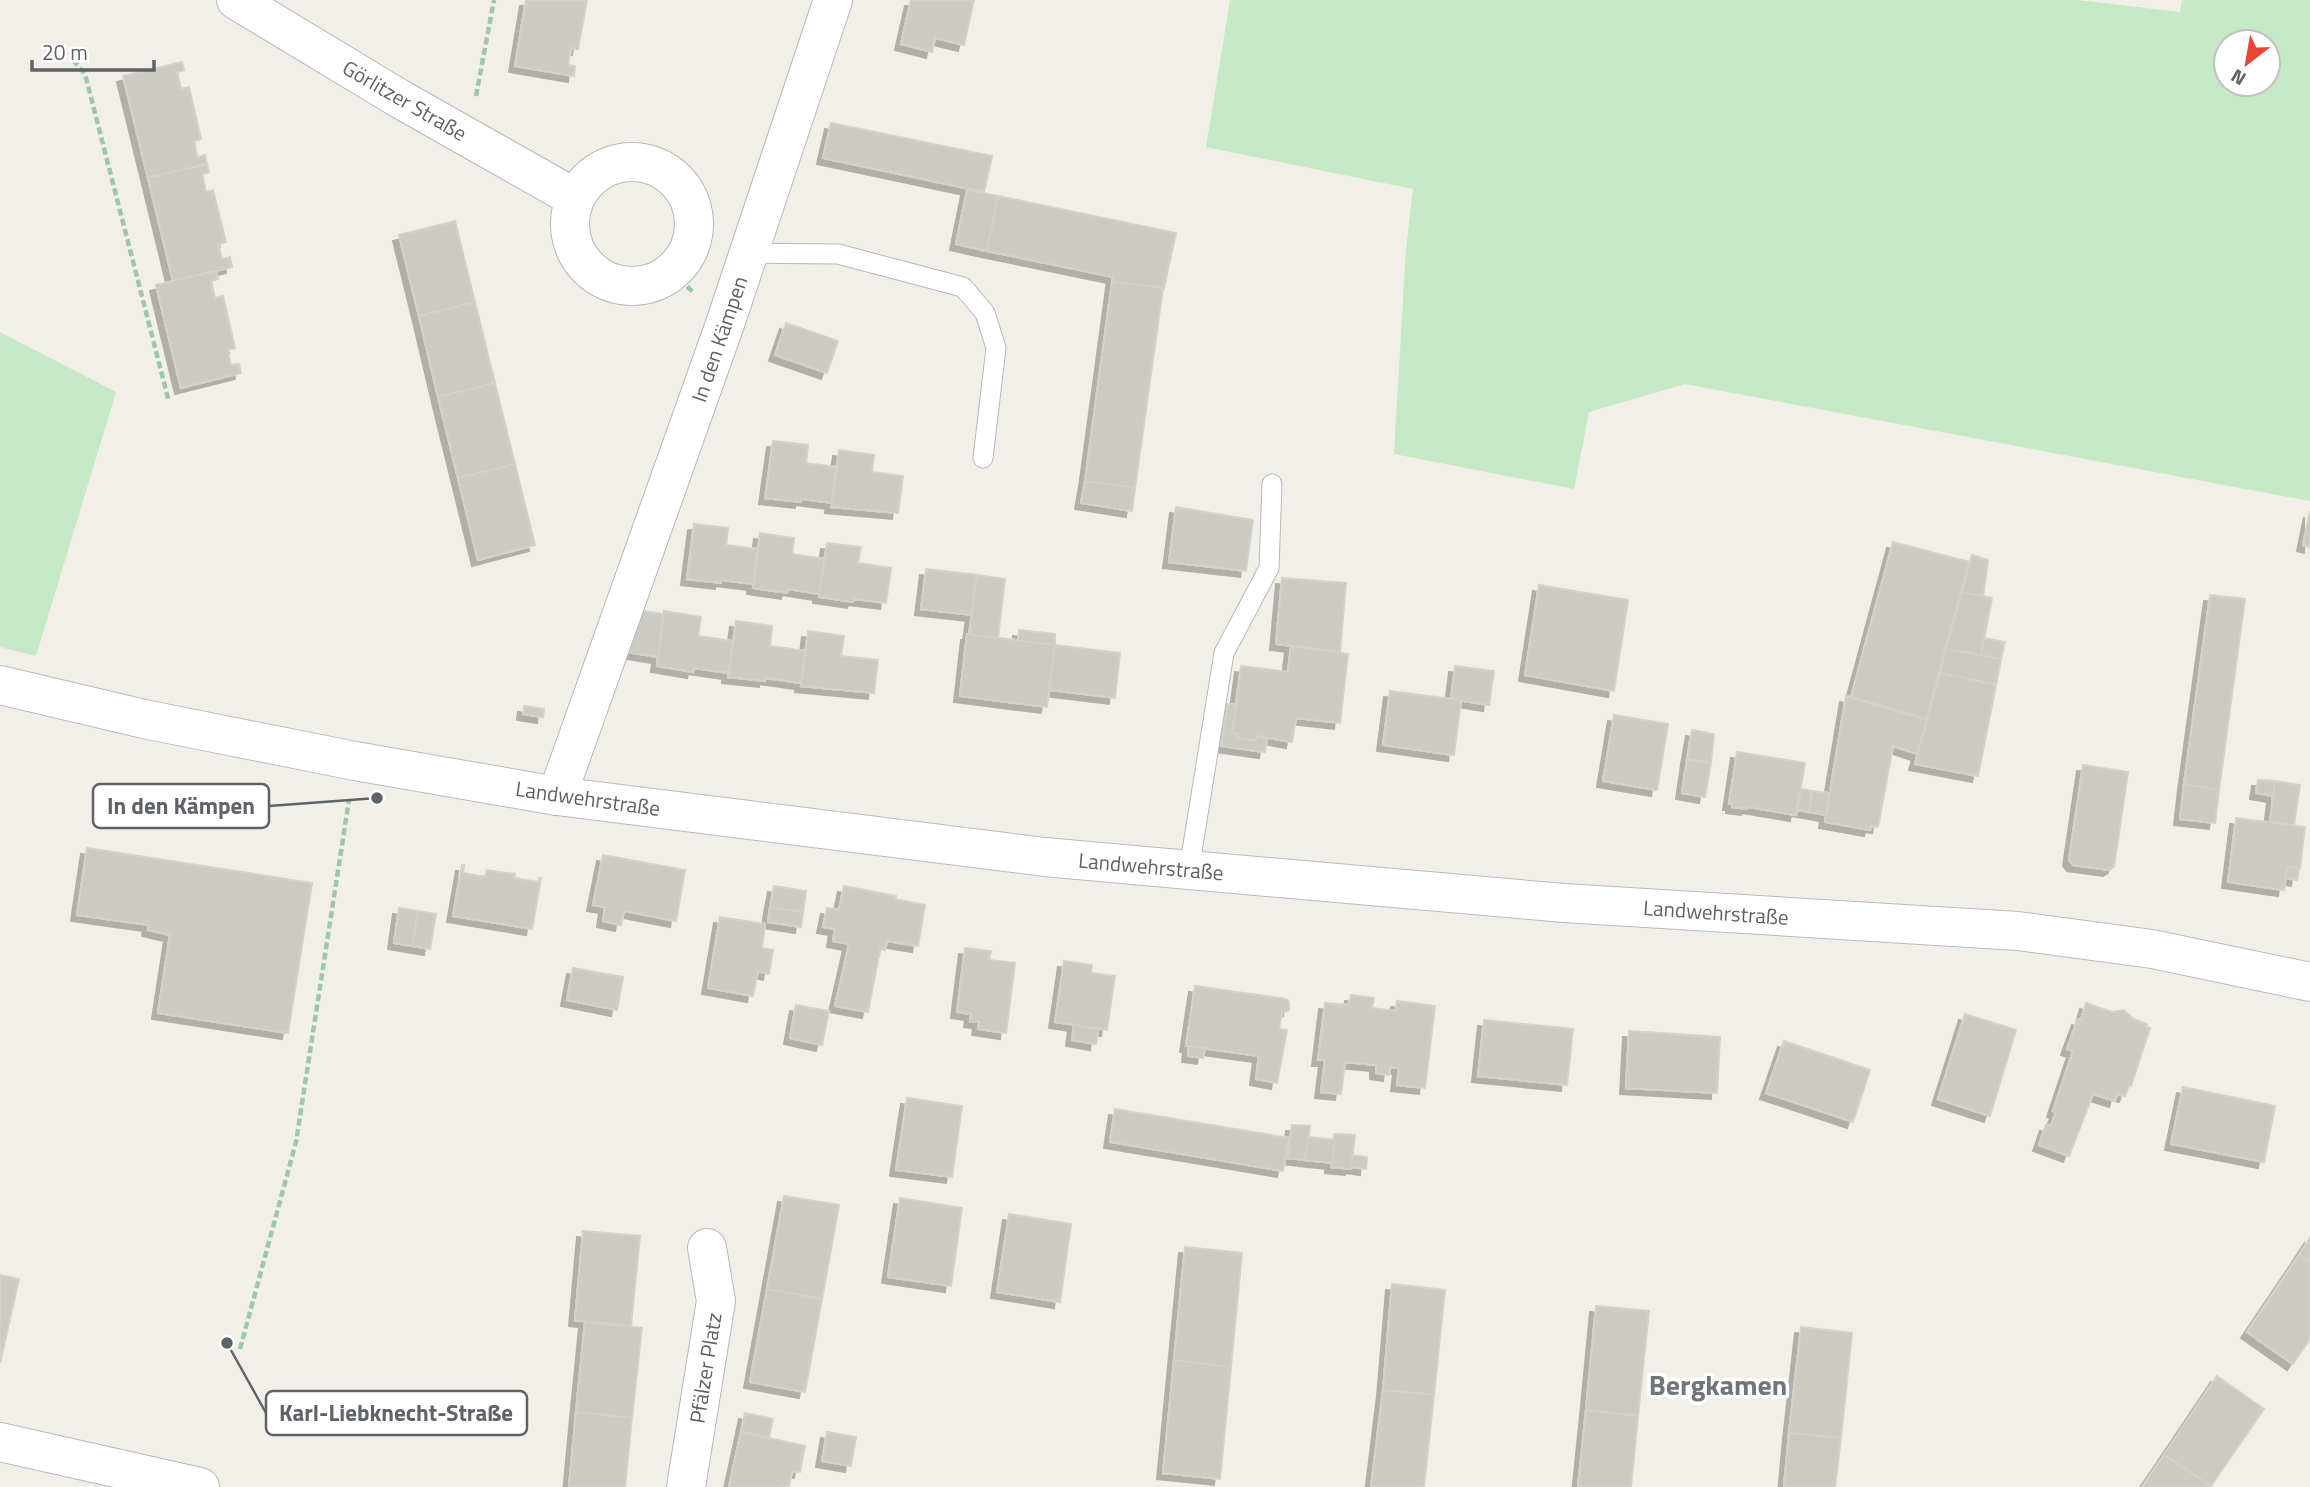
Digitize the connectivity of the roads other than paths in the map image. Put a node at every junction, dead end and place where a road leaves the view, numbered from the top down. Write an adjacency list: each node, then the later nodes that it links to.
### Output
1 (236, 0): 3 (main road, Görlitzer Straße)
2 (833, 0): 4 (main road, In den Kämpen)
3 (575, 198)
4 (749, 253): 5 (lane); 8 (main road, In den Kämpen)
5 (983, 458)
6 (1272, 484): 9 (lane)
7 (0, 685): 8 (main road, Landwehrstraße)
8 (557, 796): 9 (main road, Landwehrstraße)
9 (1189, 870): 10 (main road, Landwehrstraße)
10 (2310, 982)
11 (707, 1248): 14 (main road, Pfälzer Platz)
12 (0, 1442): 13 (main road)
13 (200, 1487)
14 (686, 1487)

